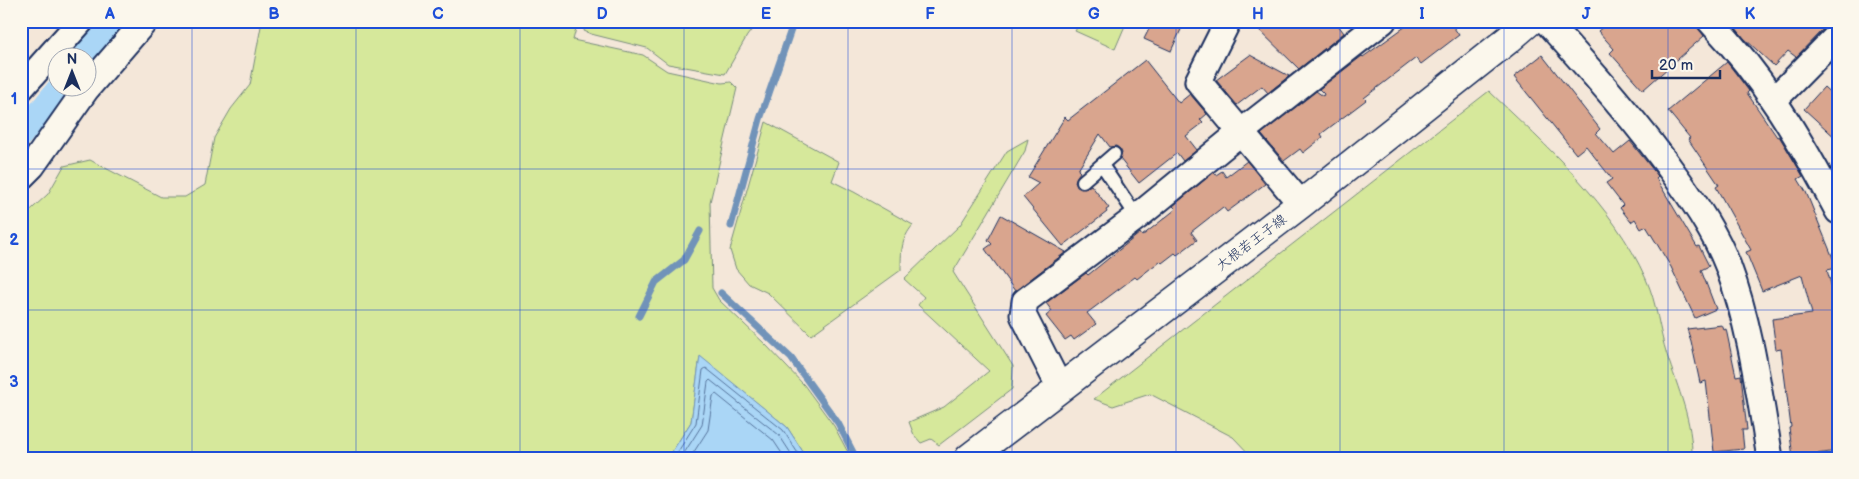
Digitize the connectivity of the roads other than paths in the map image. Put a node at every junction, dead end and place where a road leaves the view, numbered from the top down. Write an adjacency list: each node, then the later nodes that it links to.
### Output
1 (81, 21): 9 (street)
2 (145, 21): 11 (street)
3 (1228, 21): 15 (street)
4 (1383, 21): 15 (street)
5 (1530, 21): 20 (street, 大根若王子線)
6 (1546, 21): 25 (street)
7 (1710, 21): 14 (street)
8 (1838, 35): 14 (street)
9 (62, 48)
10 (48, 65): 12 (street)
11 (98, 75)
12 (21, 88)
13 (80, 98): 18 (street)
14 (1774, 100): 21 (street)
15 (1241, 132): 20 (street); 22 (street)
16 (1114, 154): 17 (lane)
17 (1102, 165): 19 (lane); 22 (lane)
18 (21, 177)
19 (1083, 181)
20 (1300, 204): 23 (street, 大根若王子線)
21 (1838, 211)
22 (1137, 217): 23 (street)
23 (1060, 388): 24 (street, 大根若王子線)
24 (969, 458)
25 (1770, 458)

